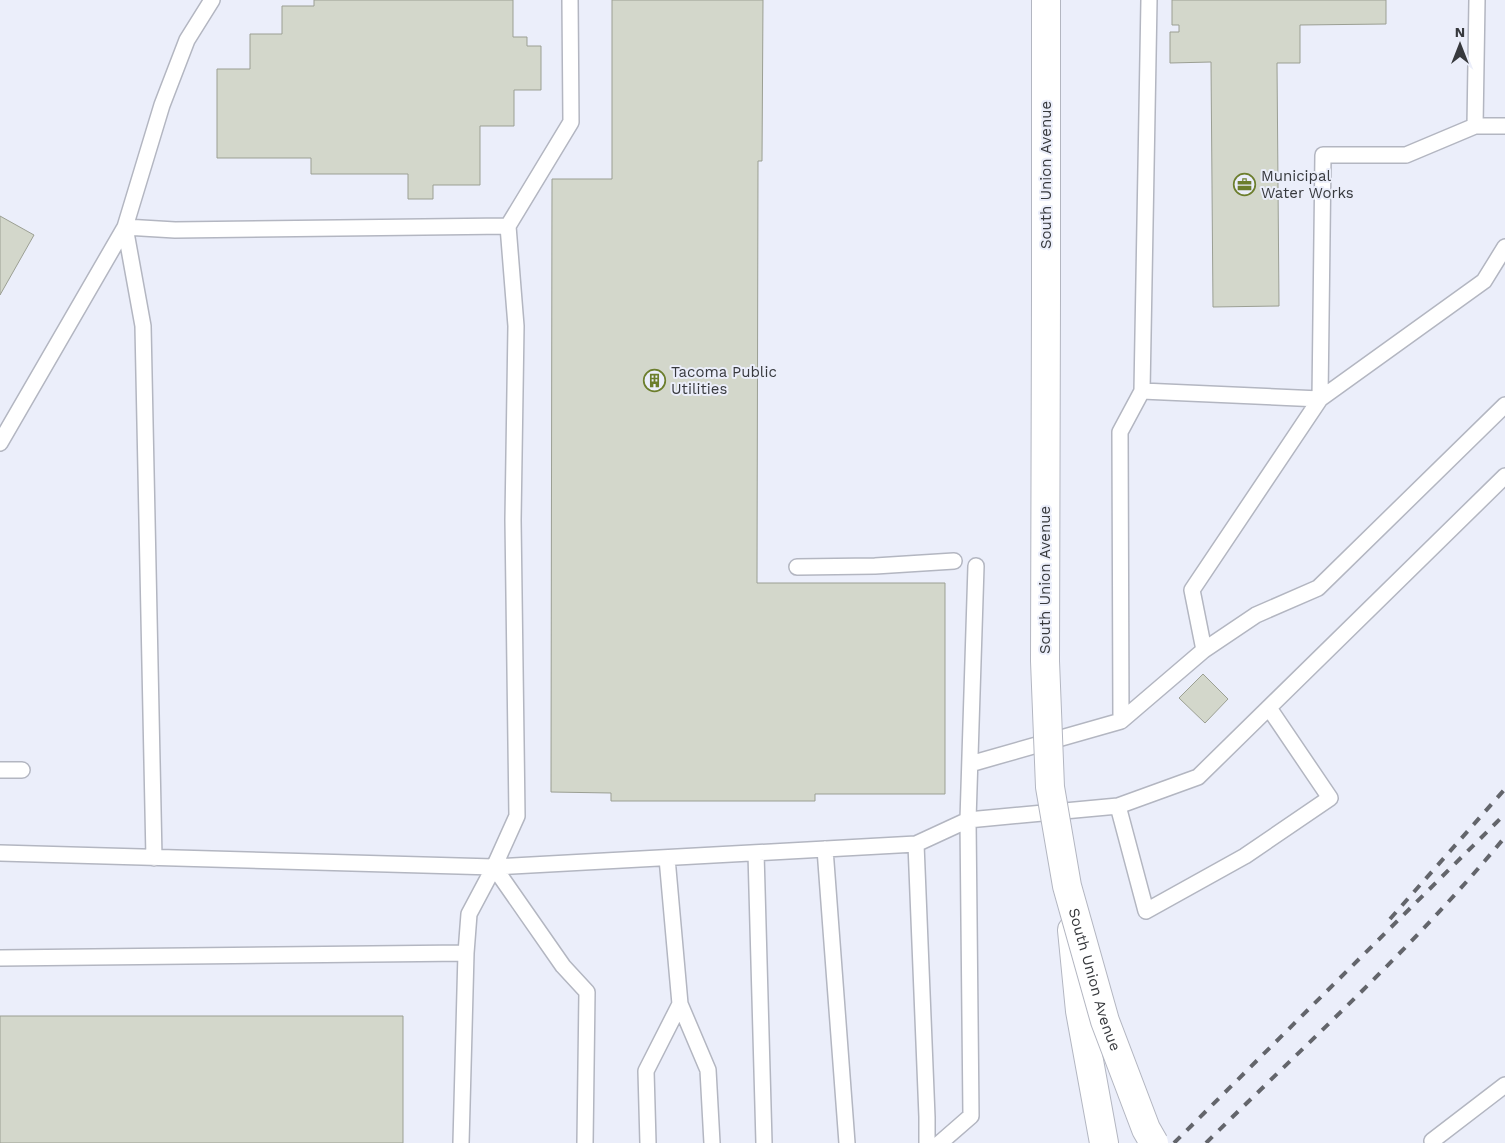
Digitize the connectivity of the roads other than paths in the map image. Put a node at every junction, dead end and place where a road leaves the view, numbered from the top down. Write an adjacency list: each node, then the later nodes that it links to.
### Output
1 (212, 0): 9 (lane)
2 (570, 0): 8 (lane)
3 (1046, 0): 34 (main road, South Union Avenue, bridge)
4 (1149, 0): 11 (lane)
5 (1477, 0): 6 (lane)
6 (1474, 126): 7 (lane); 12 (lane)
7 (1505, 126)
8 (508, 226): 9 (lane); 33 (lane)
9 (125, 227): 14 (lane); 31 (lane)
10 (1505, 247): 12 (lane)
11 (1142, 391): 12 (lane); 21 (lane)
12 (1320, 399): 19 (lane)
13 (1505, 405): 19 (lane)
14 (0, 443)
15 (1505, 476): 20 (lane)
16 (954, 561): 18 (lane)
17 (976, 566): 22 (lane)
18 (797, 567)
19 (1204, 650): 21 (lane)
20 (1269, 708): 25 (lane); 25 (lane)
21 (1121, 721): 22 (lane)
22 (970, 764): 26 (lane)
23 (0, 770): 24 (lane)
24 (22, 770)
25 (1118, 806): 26 (lane)
26 (968, 820): 27 (lane); 46 (lane)
27 (916, 844): 28 (lane); 45 (lane)
28 (825, 850): 30 (lane); 44 (lane)
29 (0, 853): 31 (lane)
30 (756, 853): 32 (lane); 43 (lane)
31 (154, 858): 33 (lane)
32 (667, 858): 33 (lane); 37 (lane)
33 (494, 867): 35 (lane); 40 (lane)
34 (1067, 886): 47 (main road, bridge); 48 (main road, South Union Avenue, bridge)
35 (466, 953): 36 (lane); 39 (lane)
36 (0, 958)
37 (680, 1004): 41 (lane); 42 (lane)
38 (1505, 1085): 49 (lane)
39 (461, 1143)
40 (585, 1143)
41 (648, 1143)
42 (712, 1143)
43 (764, 1143)
44 (847, 1143)
45 (926, 1143)
46 (940, 1143)
47 (1104, 1143)
48 (1154, 1143)
49 (1433, 1143)

